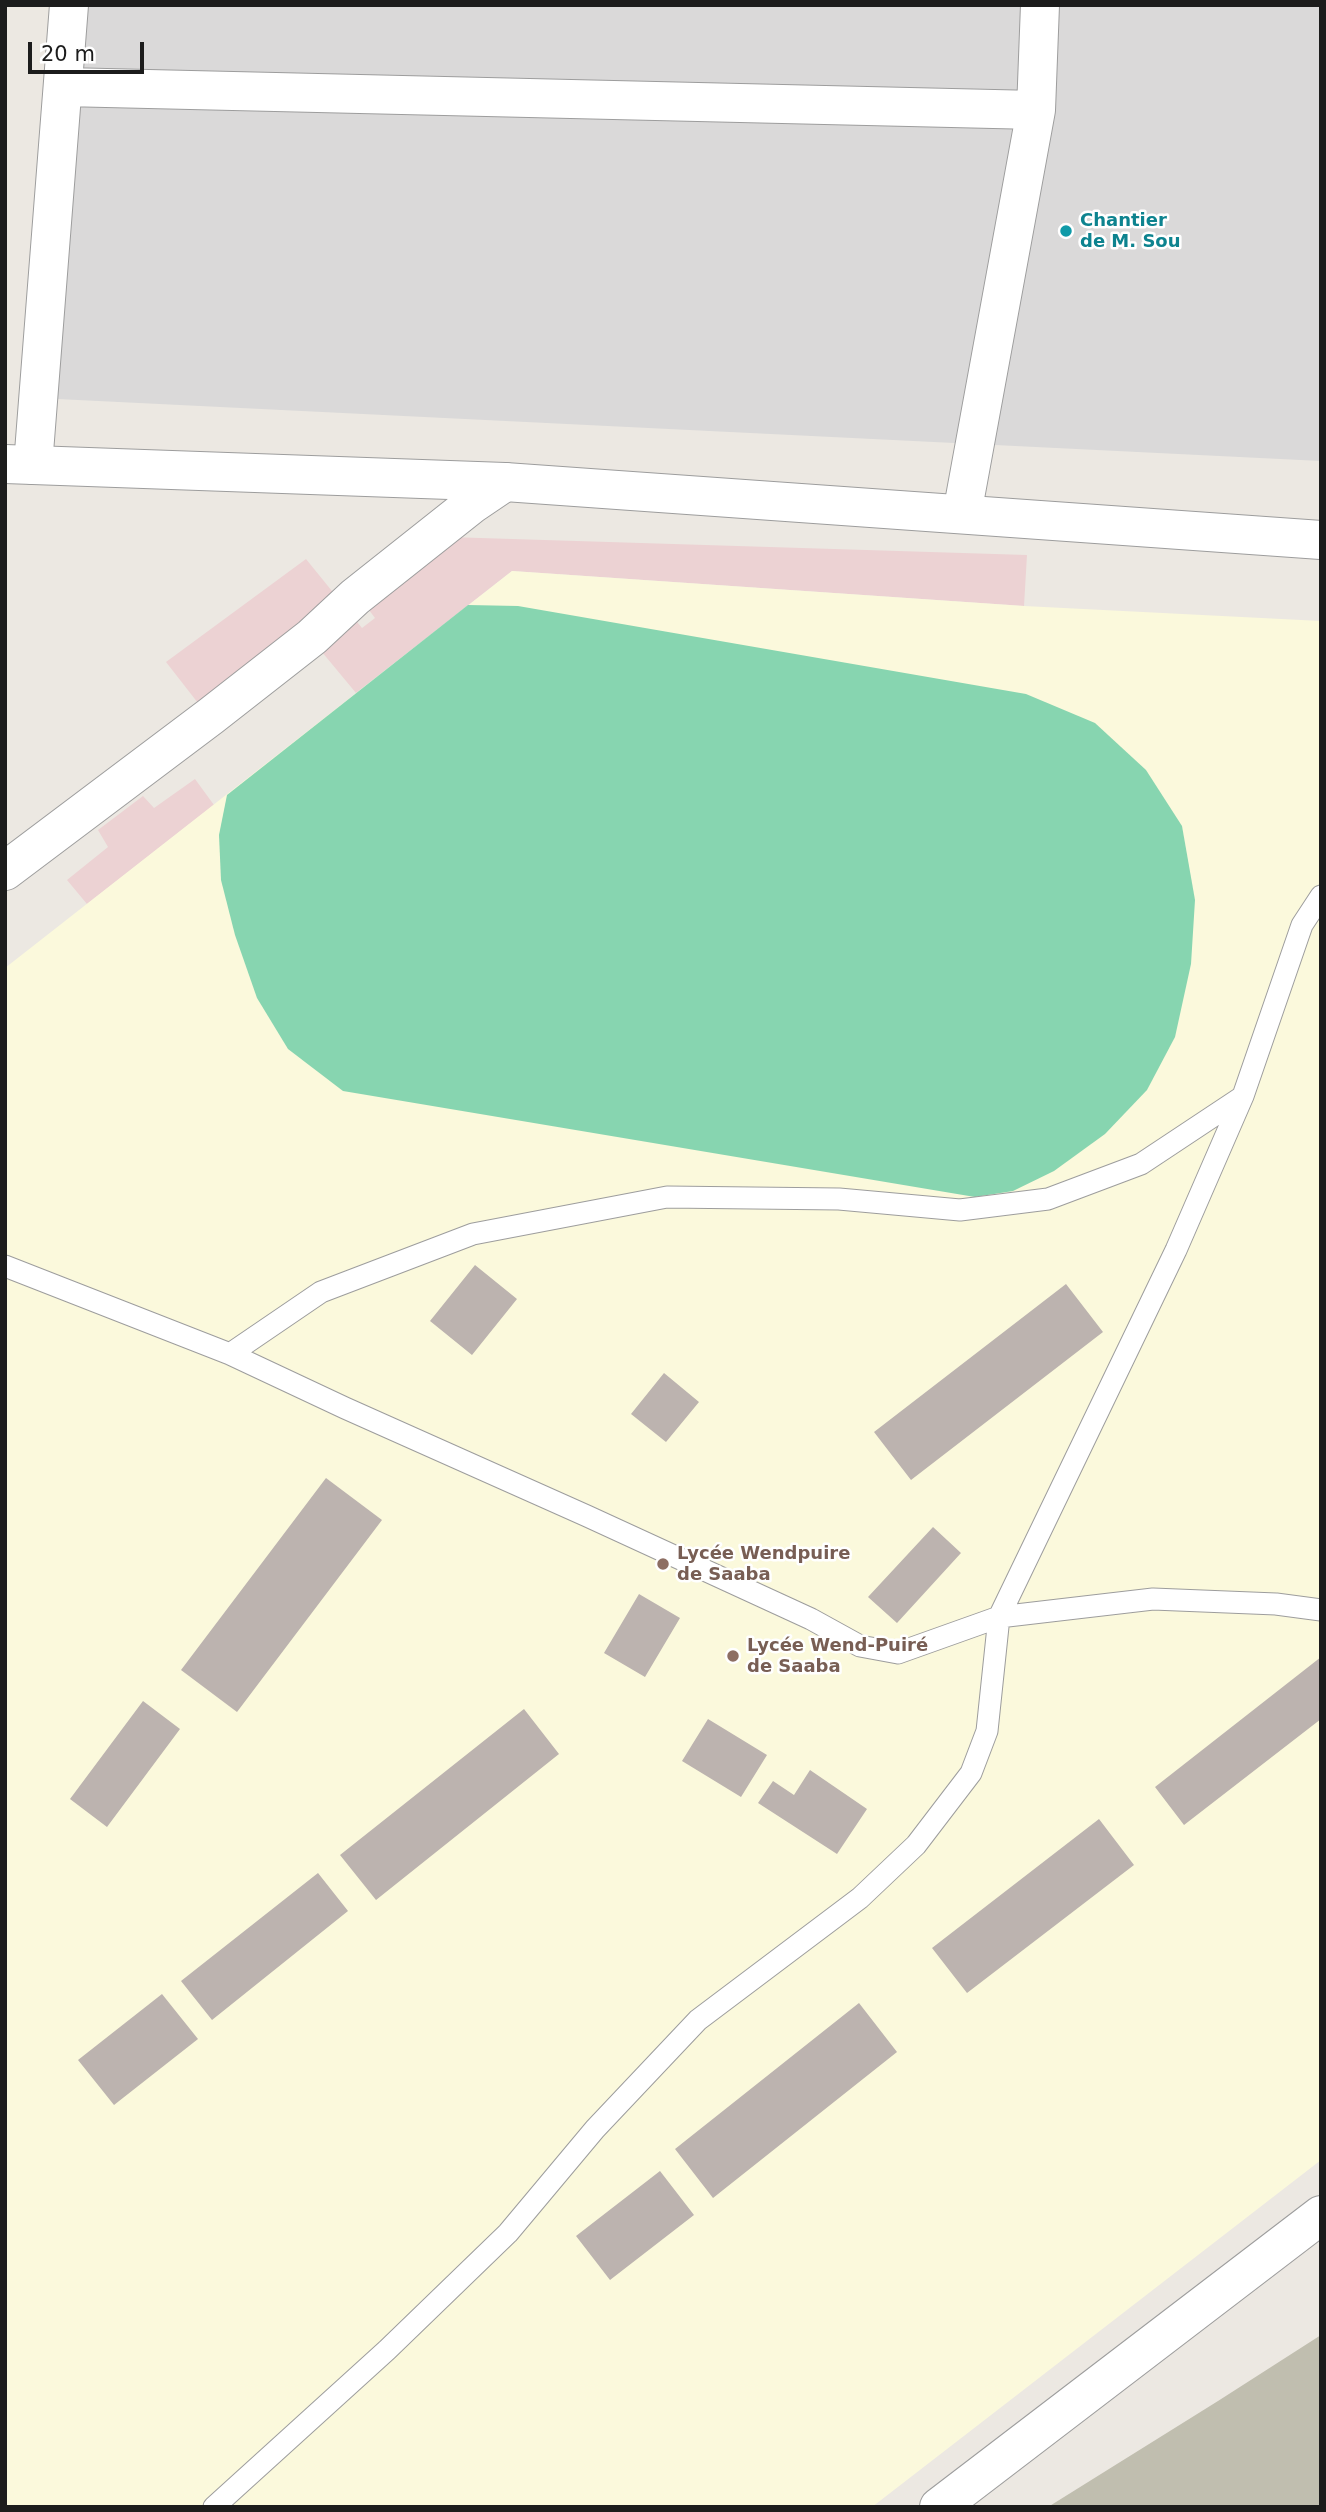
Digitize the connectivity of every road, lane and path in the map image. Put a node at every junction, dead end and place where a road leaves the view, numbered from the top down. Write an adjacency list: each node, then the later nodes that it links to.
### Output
1 (69, 5): 3 (street)
2 (1040, 5): 4 (street)
3 (64, 87): 4 (street); 5 (street)
4 (1036, 110): 7 (street)
5 (19, 451): 6 (street)
6 (505, 482): 7 (street); 10 (street)
7 (962, 514): 8 (street); 9 (street)
8 (1321, 518)
9 (1321, 540)
10 (5, 871)
11 (1321, 896): 12 (lane)
12 (1243, 1096): 14 (lane); 16 (lane)
13 (5, 1266): 14 (lane)
14 (230, 1354): 16 (lane)
15 (1321, 1610): 16 (lane)
16 (999, 1617): 18 (lane)
17 (1321, 2215): 19 (street)
18 (214, 2507)
19 (939, 2507)

